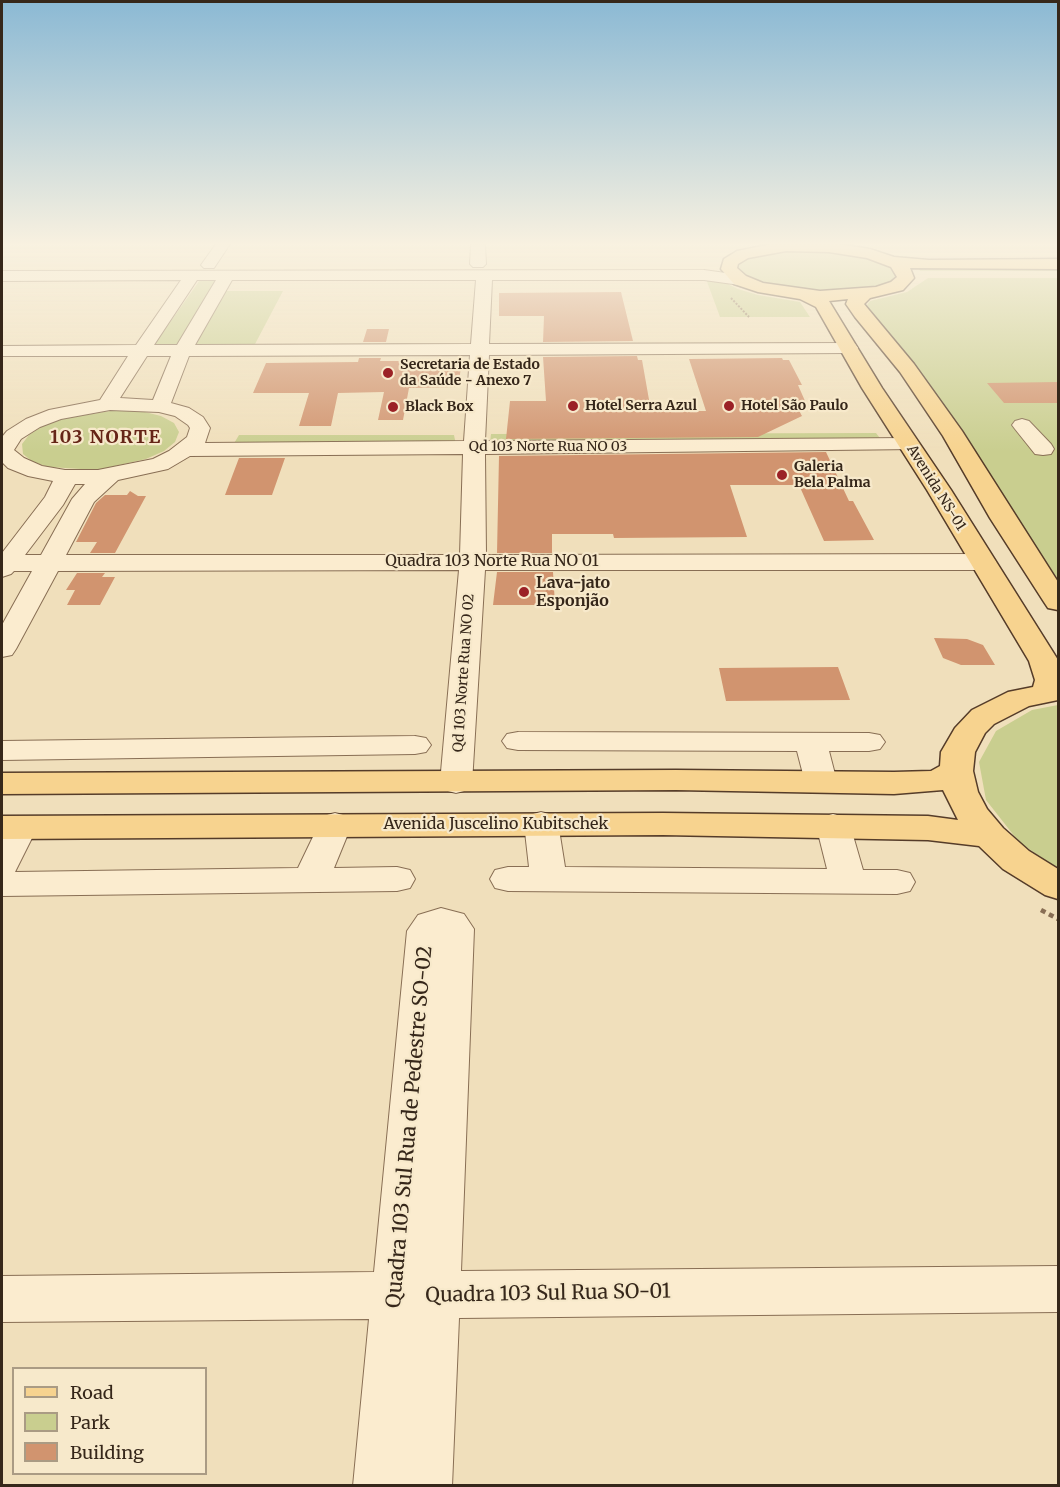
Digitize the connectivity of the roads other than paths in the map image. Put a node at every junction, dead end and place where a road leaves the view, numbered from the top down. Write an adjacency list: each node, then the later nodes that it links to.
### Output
1 (167, 313): 9 (street)
2 (204, 313): 10 (street)
3 (480, 313): 7 (street, Qd 103 Norte Rua NO 02)
4 (829, 313): 6 (main road, Avenida NS-01)
5 (861, 313): 28 (main road)
6 (849, 348): 7 (street); 17 (main road, Avenida NS-01)
7 (479, 350): 10 (street); 18 (street, Qd 103 Norte Rua NO 02)
8 (2, 351): 9 (street)
9 (141, 351): 10 (street); 11 (street)
10 (182, 351): 12 (street)
11 (110, 404): 12 (street); 19 (street)
12 (160, 406): 14 (street)
13 (1022, 425): 20 (street)
14 (200, 428): 15 (street); 21 (street)
15 (224, 428)
16 (296, 429): 18 (street, Qd 103 Norte Rua NO 03)
17 (904, 436): 18 (street, Qd 103 Norte Rua NO 03); 25 (main road, Avenida NS-01)
18 (475, 439): 21 (street, Qd 103 Norte Rua NO 03); 24 (street, Qd 103 Norte Rua NO 02)
19 (5, 443): 23 (street)
20 (1043, 449)
21 (187, 450): 22 (street)
22 (110, 475): 23 (street); 26 (street)
23 (65, 477): 27 (street)
24 (473, 561): 25 (street, Quadra 103 Norte Rua NO 01); 26 (street, Quadra 103 Norte Rua NO 01); 43 (street, Qd 103 Norte Rua NO 02)
25 (982, 562): 30 (main road, Avenida NS-01)
26 (50, 563): 27 (street, Quadra 103 Norte Rua NO 01); 29 (street)
27 (3, 565)
28 (1059, 602)
29 (2, 649)
30 (1053, 692): 39 (main road)
31 (518, 741): 32 (street)
32 (551, 741): 33 (street); 40 (street)
33 (811, 742): 34 (street); 41 (street)
34 (869, 742)
35 (415, 745): 36 (street)
36 (379, 746): 37 (street); 42 (street)
37 (74, 750): 38 (street); 45 (street)
38 (2, 751)
39 (956, 771): 41 (main road); 50 (main road)
40 (547, 782): 41 (main road); 43 (main road)
41 (821, 782)
42 (377, 783): 43 (main road); 45 (main road)
43 (456, 783)
44 (2, 784): 45 (main road)
45 (56, 784)
46 (542, 823): 47 (main road, Avenida Juscelino Kubitschek); 48 (main road, Avenida Juscelino Kubitschek); 54 (street)
47 (335, 825): 49 (main road, Avenida Juscelino Kubitschek); 55 (street)
48 (833, 825): 50 (main road, Avenida Juscelino Kubitschek); 56 (street)
49 (11, 828): 51 (street)
50 (990, 836): 59 (main road)
51 (2, 864)
52 (397, 879): 55 (street)
53 (508, 879): 54 (street)
54 (549, 879): 56 (street)
55 (311, 880): 58 (street)
56 (848, 882): 57 (street)
57 (897, 882)
58 (2, 884)
59 (1048, 897)
60 (1059, 1289): 61 (street, Quadra 103 Sul Rua SO-01)
61 (416, 1295): 61 (street, Quadra 103 Sul Rua de Pedestre SO-02); 62 (street, Quadra 103 Sul Rua SO-01); 63 (street, Quadra 103 Sul Rua de Pedestre SO-02); 64 (street, Quadra 103 Sul Rua de Pedestre SO-02)
62 (2, 1299)
63 (381, 1485)
64 (424, 1485)

